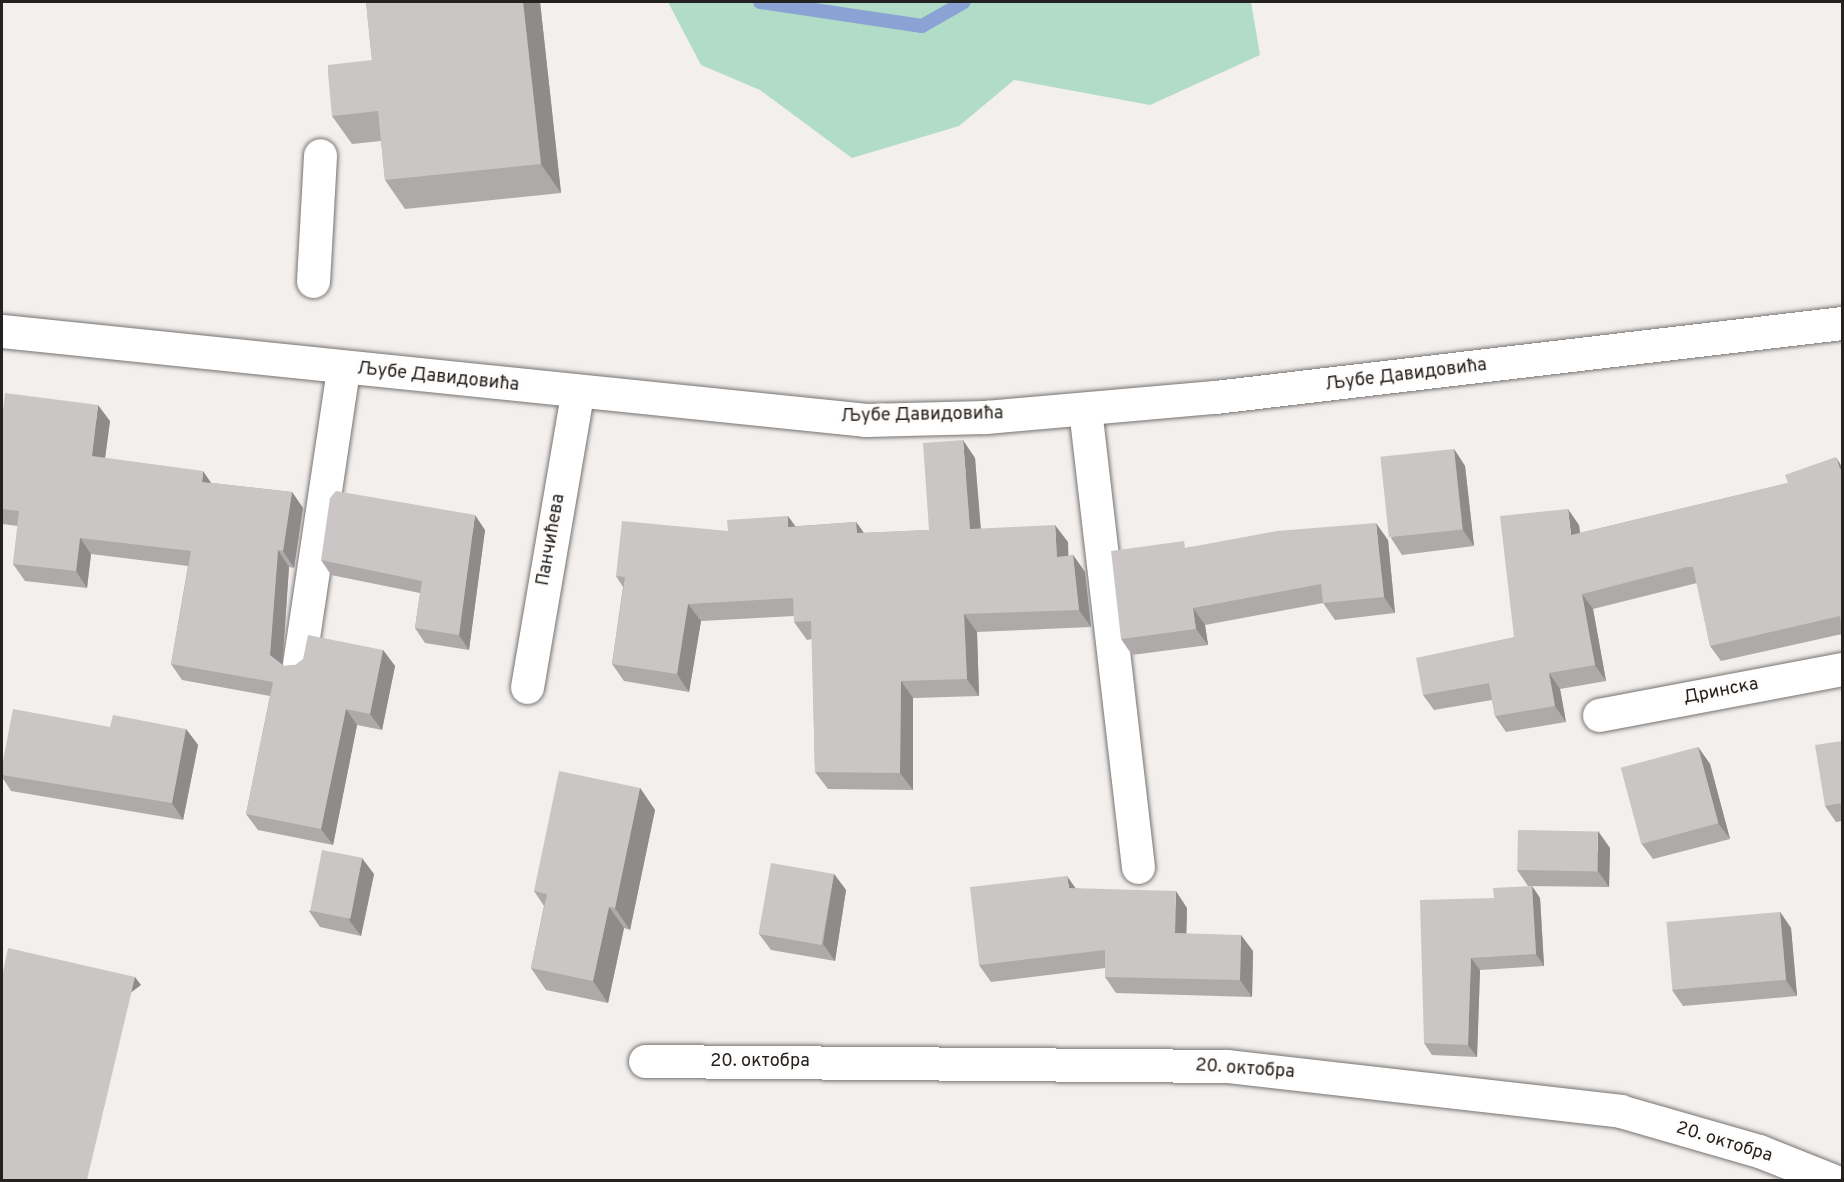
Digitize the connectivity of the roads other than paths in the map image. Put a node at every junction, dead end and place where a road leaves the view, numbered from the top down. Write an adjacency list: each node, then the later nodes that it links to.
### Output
1 (320, 155): 2 (main road)
2 (313, 281)
3 (1842, 323): 7 (main road, Љубе Давидовића)
4 (2, 331): 5 (main road, Љубе Давидовића)
5 (343, 368): 6 (main road, Љубе Давидовића); 8 (main road)
6 (577, 393): 7 (main road, Љубе Давидовића); 10 (main road, Панчићева)
7 (1085, 409): 12 (main road)
8 (299, 664)
9 (1842, 669): 11 (main road, Дринска)
10 (527, 687)
11 (1599, 715)
12 (1138, 867)
13 (645, 1062): 14 (main road, 20. октобра)
14 (1832, 1180)

